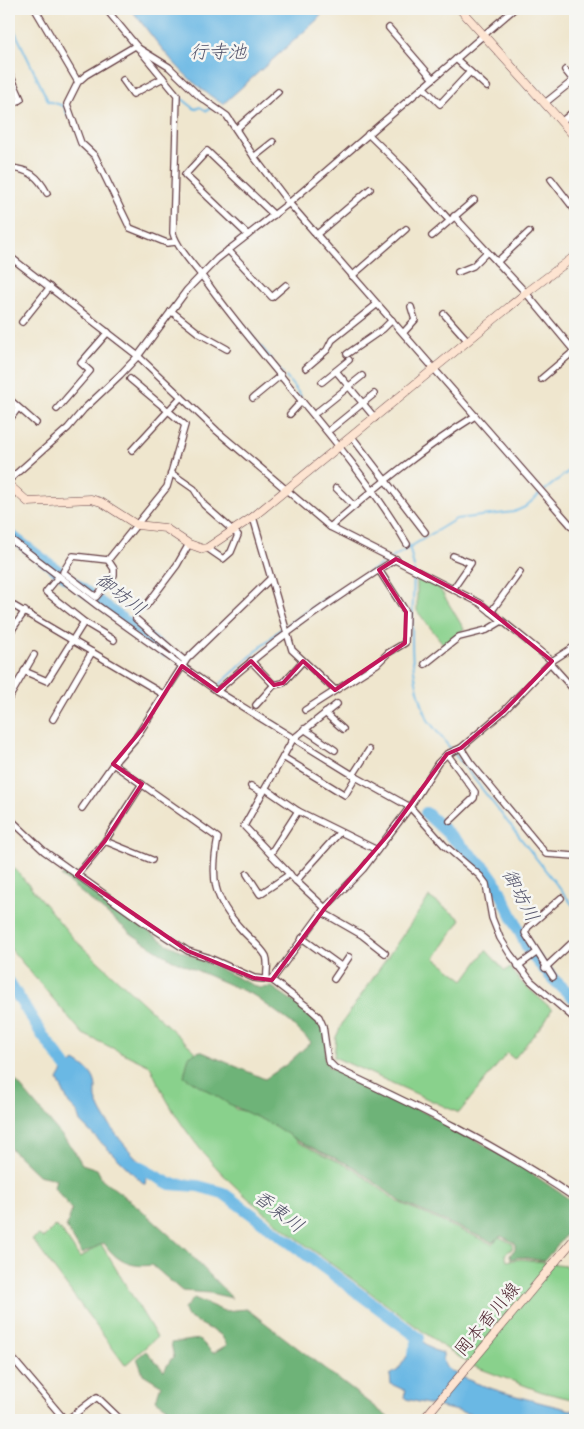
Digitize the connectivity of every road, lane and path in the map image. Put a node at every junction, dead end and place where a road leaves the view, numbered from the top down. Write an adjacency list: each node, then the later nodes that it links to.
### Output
1 (35, 9): 16 (street)
2 (106, 9): 7 (street)
3 (460, 9): 6 (street)
4 (514, 9): 6 (street)
5 (389, 28): 13 (street)
6 (484, 36): 8 (street); 20 (street)
7 (135, 46): 12 (street); 16 (street); 24 (street)
8 (456, 59): 11 (street); 13 (street)
9 (565, 70): 15 (street)
10 (9, 72): 21 (street)
11 (470, 72): 17 (street); 18 (street)
12 (163, 78): 14 (street); 43 (street)
13 (433, 79): 17 (street)
14 (123, 80)
15 (574, 80): 20 (street)
16 (78, 82): 43 (street)
17 (423, 87): 25 (street)
18 (487, 87)
19 (278, 92): 24 (street)
20 (544, 103): 23 (street)
21 (9, 107)
22 (575, 110): 23 (street)
23 (561, 122): 26 (street)
24 (236, 129): 28 (street)
25 (368, 134): 34 (street); 37 (street)
26 (575, 136)
27 (273, 142): 28 (street)
28 (254, 157): 34 (street)
29 (9, 168): 32 (street)
30 (551, 179): 35 (street)
31 (370, 189): 41 (street)
32 (47, 193)
33 (474, 200): 37 (street)
34 (289, 203): 36 (street); 41 (street)
35 (575, 210)
36 (274, 215): 40 (street); 40 (street)
37 (452, 218): 42 (street); 45 (street)
38 (406, 229): 51 (street)
39 (529, 232): 48 (street)
40 (248, 235): 44 (street)
41 (316, 235): 51 (street)
42 (432, 236)
43 (176, 242): 50 (street)
44 (228, 250): 50 (street); 52 (street)
45 (488, 252): 48 (street); 49 (street)
46 (9, 256): 53 (street)
47 (575, 256): 54 (street)
48 (497, 262): 54 (street)
49 (458, 272)
50 (201, 274): 57 (street); 70 (street)
51 (352, 276): 55 (street)
52 (286, 285)
53 (50, 287): 60 (street); 61 (street)
54 (526, 294): 63 (street); 65 (street)
55 (376, 305): 59 (street); 67 (street)
56 (411, 307): 62 (street)
57 (171, 311): 64 (street); 66 (street)
58 (444, 314): 63 (street)
59 (392, 320): 62 (street); 69 (street)
60 (22, 322)
61 (108, 332): 66 (street); 83 (street)
62 (404, 332): 68 (street)
63 (468, 341): 68 (street)
64 (227, 349)
65 (575, 352): 73 (street)
66 (138, 356): 77 (street); 97 (street)
67 (306, 368)
68 (434, 369): 87 (street); 88 (street)
69 (336, 371): 74 (street); 75 (street)
70 (281, 375): 78 (street); 80 (street)
71 (362, 376): 75 (street)
72 (130, 379): 84 (street)
73 (541, 379)
74 (322, 382)
75 (349, 386): 81 (street); 85 (street)
76 (374, 394): 81 (street)
77 (181, 397): 84 (street); 100 (street)
78 (253, 398)
79 (9, 399): 82 (street)
80 (302, 401): 86 (street); 93 (street)
81 (363, 403): 88 (street); 91 (street)
82 (18, 408): 89 (street); 90 (street)
83 (57, 409)
84 (167, 410): 94 (street); 95 (street)
85 (317, 412)
86 (290, 414)
87 (475, 416): 96 (street); 107 (street)
88 (375, 418): 92 (street)
89 (9, 420)
90 (36, 423)
91 (331, 429)
92 (352, 437): 93 (street); 96 (street)
93 (339, 448): 100 (street); 101 (street)
94 (132, 450)
95 (171, 473): 104 (street); 106 (street)
96 (385, 479): 101 (street); 108 (street)
97 (9, 480)
98 (9, 485): 104 (street)
99 (336, 488): 102 (street)
100 (286, 491): 103 (street); 105 (street)
101 (371, 491): 102 (street); 111 (street)
102 (354, 506): 105 (street)
103 (253, 517): 106 (street); 119 (street)
104 (137, 524): 110 (street); 115 (street)
105 (330, 527): 114 (street)
106 (234, 530): 112 (street); 112 (street)
107 (575, 530)
108 (425, 532)
109 (9, 538): 118 (street)
110 (189, 544): 112 (street); 122 (street)
111 (407, 544)
112 (207, 548)
113 (453, 556): 120 (street)
114 (396, 559): 116 (street); 120 (street)
115 (108, 560): 115 (street)
116 (379, 570): 128 (street); 142 (street)
117 (520, 572): 124 (street)
118 (59, 576): 127 (street); 138 (street)
119 (270, 579): 128 (street); 138 (street)
120 (453, 589): 124 (street)
121 (9, 603): 123 (street)
122 (146, 606)
123 (25, 612): 129 (street); 130 (street)
124 (491, 612): 126 (street)
125 (136, 619): 138 (street)
126 (502, 621): 137 (street); 139 (street)
127 (84, 622): 130 (street); 131 (street)
128 (285, 633): 135 (street); 136 (street)
129 (9, 634)
130 (73, 640): 133 (street); 140 (street)
131 (114, 640)
132 (575, 646): 137 (street)
133 (92, 652): 145 (street); 151 (street)
134 (34, 655): 140 (street)
135 (251, 661): 141 (street); 143 (street)
136 (303, 661): 141 (street); 142 (street)
137 (551, 662): 144 (street); 155 (street)
138 (184, 663): 143 (street); 145 (street)
139 (425, 664)
140 (24, 671): 146 (street)
141 (274, 685): 148 (street)
142 (335, 690): 149 (street)
143 (217, 691): 154 (street)
144 (575, 691)
145 (163, 694): 160 (street)
146 (9, 698)
147 (337, 704): 150 (street)
148 (256, 705)
149 (305, 710)
150 (325, 713): 152 (street); 153 (street)
151 (53, 719)
152 (304, 729): 154 (street); 156 (street)
153 (343, 729)
154 (293, 739): 159 (street); 161 (street)
155 (461, 748): 158 (street); 174 (street)
156 (335, 750)
157 (369, 750): 161 (street)
158 (447, 754): 165 (street); 169 (street)
159 (283, 757): 161 (street); 164 (street)
160 (113, 764): 162 (street); 166 (street)
161 (354, 776): 165 (street)
162 (142, 784): 171 (street); 191 (street)
163 (250, 786): 164 (street)
164 (264, 791): 167 (street); 173 (street)
165 (410, 807): 172 (street); 187 (street)
166 (82, 808)
167 (298, 811): 170 (street); 173 (street)
168 (9, 818): 178 (street)
169 (450, 821)
170 (339, 832): 172 (street); 179 (street)
171 (105, 841): 175 (street); 178 (street)
172 (377, 850): 181 (street)
173 (270, 852): 177 (street)
174 (575, 856)
175 (152, 860)
176 (247, 874): 177 (street)
177 (290, 874): 179 (street)
178 (77, 875): 191 (street)
179 (296, 881): 181 (street)
180 (560, 898): 185 (street)
181 (323, 910): 182 (street); 184 (street)
182 (302, 938): 188 (street); 191 (street)
183 (574, 943): 189 (street)
184 (385, 953)
185 (536, 953): 187 (street); 189 (street)
186 (349, 957): 188 (street)
187 (518, 966): 193 (street)
188 (342, 967): 192 (street)
189 (545, 968): 190 (street)
190 (552, 977)
191 (269, 979): 194 (street)
192 (334, 979)
193 (575, 1019)
194 (575, 1198)
195 (575, 1238): 199 (street, 岡本香川線)
196 (9, 1354): 197 (street)
197 (66, 1420): 198 (street)
198 (121, 1420)
199 (423, 1420)

